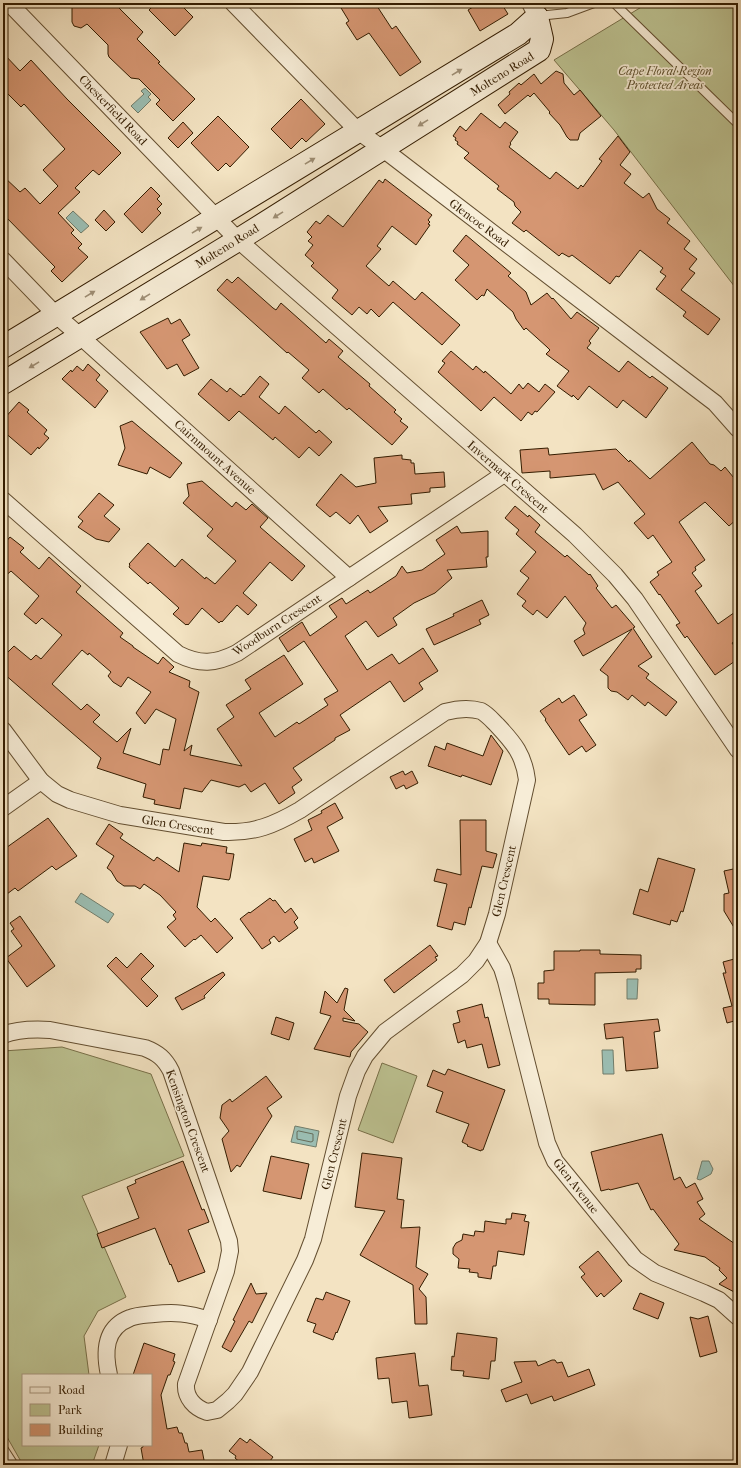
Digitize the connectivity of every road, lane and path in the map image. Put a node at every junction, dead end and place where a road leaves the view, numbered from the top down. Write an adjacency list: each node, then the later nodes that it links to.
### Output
1 (9, 3): 17 (street, Chesterfield Road)
2 (233, 3): 11 (street, Glencoe Road)
3 (594, 3): 5 (lane)
4 (614, 3): 10 (lane)
5 (533, 10): 6 (street, Molteno Road); 7 (street, Molteno Road)
6 (499, 46): 7 (street); 8 (street, Molteno Road, one-way to 6)
7 (511, 68): 9 (street, Molteno Road)
8 (437, 84): 9 (street); 11 (street, Molteno Road)
9 (449, 107): 13 (street, Molteno Road, one-way to 13)
10 (738, 124)
11 (358, 132): 12 (street, Molteno Road); 13 (street, Glencoe Road)
12 (332, 148): 14 (street); 15 (street, Molteno Road, one-way to 12)
13 (383, 149): 14 (street, Molteno Road); 26 (street, Glencoe Road)
14 (350, 170): 16 (street, Molteno Road)
15 (288, 174): 16 (street); 17 (street, Molteno Road)
16 (303, 199): 18 (street, Molteno Road, one-way to 18)
17 (217, 217): 18 (street, Chesterfield Road); 19 (street, Molteno Road, one-way to 17)
18 (238, 240): 21 (street, Molteno Road); 27 (street, Invermark Crescent)
19 (159, 252): 21 (street); 22 (street, Molteno Road, one-way to 19)
20 (3, 260): 22 (street, Cairnmount Avenue)
21 (174, 278): 23 (street, Molteno Road, one-way to 23)
22 (56, 315): 23 (street, Cairnmount Avenue); 24 (street, Molteno Road)
23 (80, 336): 25 (street, Molteno Road, one-way to 25); 29 (street, Cairnmount Avenue)
24 (3, 347)
25 (3, 383)
26 (738, 429)
27 (504, 474): 29 (street, Woodburn Crescent); 31 (street, Invermark Crescent)
28 (3, 500): 29 (street, Woodburn Crescent)
29 (349, 578)
30 (3, 730): 32 (street, Glen Crescent)
31 (738, 750)
32 (40, 781): 33 (street); 34 (street, Glen Crescent)
33 (3, 808)
34 (488, 943): 36 (street, Glen Avenue); 37 (street, Glen Crescent)
35 (3, 1035): 37 (street, Kensington Crescent)
36 (738, 1317)
37 (209, 1320): 38 (street)
38 (109, 1374)
39 (119, 1446): 42 (street)
40 (3, 1448): 41 (lane)
41 (14, 1465)
42 (113, 1465)

